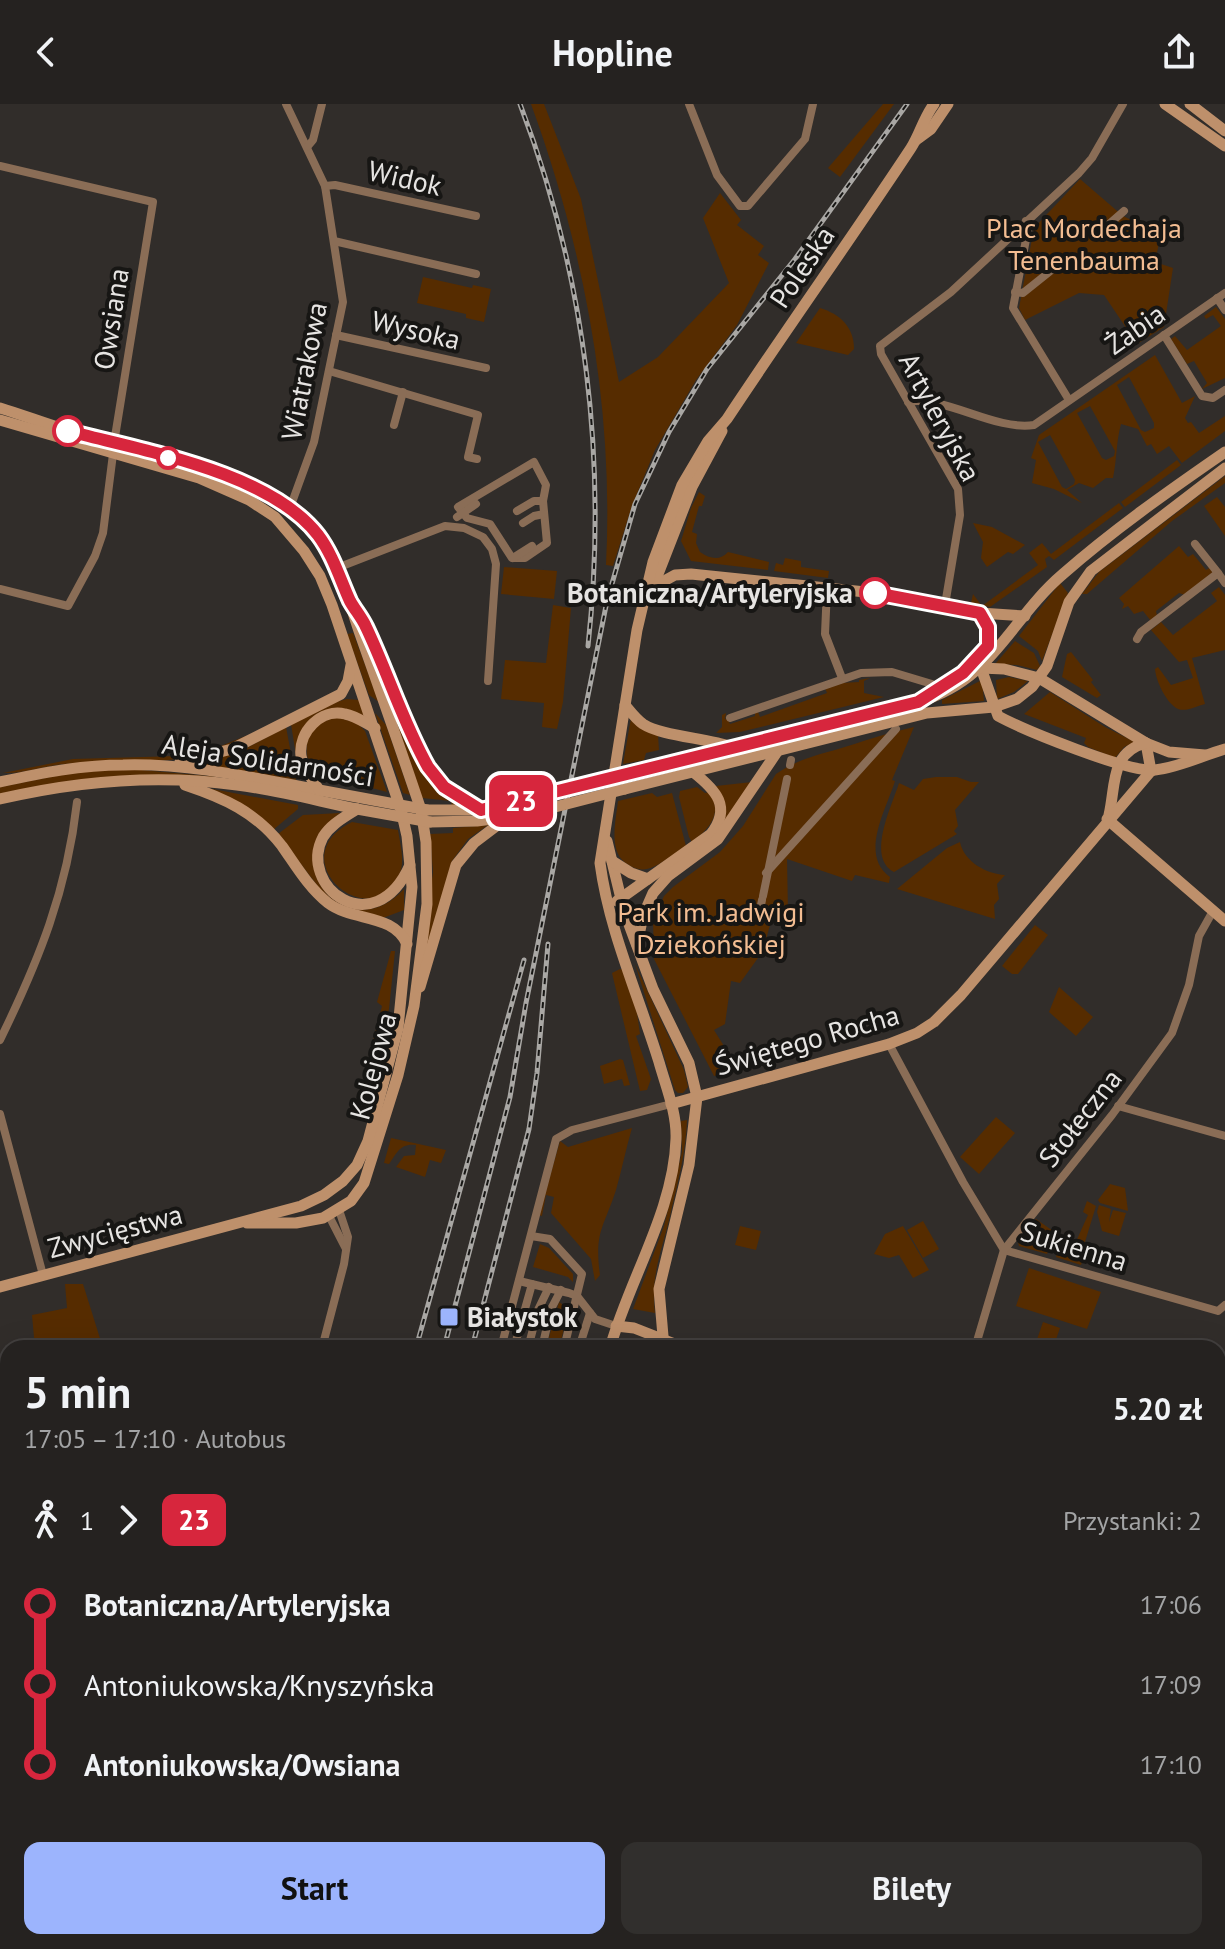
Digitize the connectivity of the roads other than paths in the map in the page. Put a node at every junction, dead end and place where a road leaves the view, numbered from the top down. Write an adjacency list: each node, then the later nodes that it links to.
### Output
1 (286, 104): 12 (street, Wiatrakowa)
2 (322, 104): 12 (street)
3 (689, 104): 4 (street)
4 (813, 104)
5 (934, 104): 11 (main road, Poleska)
6 (948, 104): 11 (main road, Poleska)
7 (1123, 104): 18 (street)
8 (1190, 104): 10 (main road)
9 (1170, 105): 13 (main road)
10 (1225, 131)
11 (916, 141): 52 (main road, Poleska)
12 (308, 146): 15 (street, Wiatrakowa)
13 (1225, 146)
14 (0, 166): 37 (street, Owsiana)
15 (325, 186): 17 (street, Widok); 20 (street, Wiatrakowa)
16 (1124, 211): 19 (street)
17 (476, 216)
18 (1026, 221): 23 (street); 33 (street, Artyleryjska)
19 (1100, 232)
20 (334, 241): 22 (street); 26 (street, Wiatrakowa)
21 (1058, 265): 23 (street)
22 (476, 274)
23 (1015, 292): 32 (street)
24 (1221, 296): 25 (street); 27 (street, Żabia)
25 (1225, 310)
26 (336, 335): 28 (street, Wysoka); 29 (street, Wiatrakowa)
27 (1164, 335): 30 (street); 32 (street, Żabia)
28 (486, 368)
29 (329, 371): 31 (street); 44 (street, Wiatrakowa)
30 (1225, 390)
31 (403, 392): 36 (street); 39 (street)
32 (1069, 400): 33 (street, Żabia)
33 (908, 402): 62 (street, Artyleryjska)
34 (0, 408): 37 (main road)
35 (0, 420): 37 (main road)
36 (394, 425)
37 (113, 448): 41 (main road); 59 (street, Owsiana)
38 (1225, 452): 64 (main road)
39 (477, 459)
40 (1225, 468): 69 (main road)
41 (230, 484): 44 (main road); 66 (main road, Kolejowa)
42 (543, 501): 45 (street); 46 (street); 47 (street)
43 (476, 504): 47 (street)
44 (290, 508): 53 (main road)
45 (517, 511)
46 (544, 514): 48 (street); 51 (street)
47 (459, 516): 51 (street)
48 (523, 523)
49 (1195, 544): 54 (street)
50 (532, 546): 51 (street)
51 (512, 558)
52 (658, 564): 55 (main road); 56 (main road); 60 (main road, Poleska)
53 (337, 568): 61 (main road); 70 (street)
54 (1218, 573): 57 (street); 65 (street)
55 (691, 574): 56 (main road); 58 (main road)
56 (675, 575): 60 (main road)
57 (1225, 583)
58 (827, 588): 62 (main road); 68 (street)
59 (0, 589)
60 (650, 592): 75 (main road, Poleska)
61 (351, 602): 76 (main road, Kolejowa); 100 (main road)
62 (945, 605): 63 (main road)
63 (980, 613): 64 (main road); 74 (main road)
64 (1025, 616): 67 (main road)
65 (1137, 639)
66 (351, 661): 72 (main road); 73 (main road, Kolejowa)
67 (981, 668): 69 (main road); 74 (main road); 77 (main road)
68 (842, 678): 71 (street); 78 (street)
69 (1039, 678): 77 (main road); 81 (main road)
70 (488, 681)
71 (932, 684)
72 (341, 694): 73 (main road); 88 (main road)
73 (365, 698): 76 (main road); 79 (main road, Kolejowa)
74 (918, 702): 82 (main road, Aleja Solidarności)
75 (625, 705): 82 (main road); 103 (main road, Poleska)
76 (386, 706): 108 (main road, Kolejowa)
77 (994, 707): 84 (main road, Aleja Solidarności); 85 (main road)
78 (730, 718)
79 (375, 728): 96 (main road); 105 (main road, Kolejowa)
80 (896, 729): 106 (street)
81 (1146, 743): 86 (main road); 87 (main road); 89 (main road)
82 (732, 748): 100 (main road, Aleja Solidarności, bridge)
83 (1225, 749): 86 (main road)
84 (777, 752): 90 (main road, Aleja Solidarności); 117 (main road)
85 (1091, 754): 87 (main road); 94 (main road)
86 (1205, 755): 89 (main road)
87 (1118, 764): 89 (main road); 94 (main road, Świętego Rocha)
88 (155, 765): 91 (main road, Aleja Solidarności); 95 (main road, Aleja Solidarności)
89 (1151, 771): 102 (main road, Świętego Rocha)
90 (690, 773): 101 (main road, Aleja Solidarności, bridge); 107 (main road)
91 (219, 777): 93 (main road, Aleja Solidarności); 96 (main road, Aleja Solidarności); 99 (main road, Aleja Solidarności)
92 (787, 779): 106 (street)
93 (171, 780): 97 (main road, Aleja Solidarności); 115 (main road)
94 (1114, 781): 102 (main road, Świętego Rocha)
95 (0, 782)
96 (319, 790): 100 (main road, Aleja Solidarności, bridge)
97 (0, 799)
98 (77, 802): 119 (street)
99 (357, 809): 101 (main road, Aleja Solidarności, bridge); 105 (main road)
100 (481, 810)
101 (508, 817): 118 (main road)
102 (1107, 819): 112 (main road); 120 (main road, Świętego Rocha)
103 (606, 837): 104 (main road, Poleska); 110 (main road, Poleska)
104 (612, 861): 107 (main road); 109 (main road, Poleska)
105 (411, 864): 113 (main road, Kolejowa)
106 (766, 873): 111 (street)
107 (648, 879): 109 (main road)
108 (426, 881): 113 (main road); 118 (main road, Kolejowa)
109 (620, 899): 110 (main road); 117 (main road, Poleska)
110 (608, 908): 122 (main road, Poleska)
111 (760, 910)
112 (1213, 911): 114 (main road); 123 (street, Stołeczna)
113 (409, 912): 115 (main road); 116 (main road, Kolejowa)
114 (1225, 921)
115 (388, 923): 116 (main road)
116 (407, 945): 126 (main road, Kolejowa)
117 (637, 945): 121 (main road, Poleska)
118 (414, 1006): 127 (main road, Kolejowa)
119 (0, 1040)
120 (889, 1044): 121 (main road, Świętego Rocha); 134 (street, Sukienna)
121 (697, 1097): 122 (main road, Świętego Rocha); 154 (main road)
122 (671, 1104): 133 (street, Świętego Rocha); 144 (main road, Poleska)
123 (1118, 1106): 125 (street); 134 (street, Stołeczna)
124 (0, 1114): 135 (street)
125 (1225, 1136)
126 (350, 1174): 127 (main road); 128 (main road, Kolejowa)
127 (364, 1183): 130 (main road, Kolejowa)
128 (324, 1195): 129 (main road, Zwycięstwa); 130 (main road)
129 (295, 1207): 131 (main road, Zwycięstwa); 132 (main road)
130 (334, 1213): 132 (main road, Zwycięstwa); 145 (street)
131 (242, 1222): 132 (main road, Zwycięstwa); 135 (main road, Zwycięstwa)
132 (296, 1223)
133 (531, 1236): 136 (street); 141 (street)
134 (1004, 1250): 142 (street, Sukienna); 155 (street, Stołeczna)
135 (43, 1275): 138 (main road, Zwycięstwa)
136 (519, 1281): 137 (street); 146 (street)
137 (532, 1284): 139 (street); 147 (street)
138 (0, 1287)
139 (549, 1287): 140 (street); 148 (street)
140 (561, 1290): 141 (street); 149 (street)
141 (577, 1296): 143 (street); 150 (street)
142 (1222, 1308)
143 (590, 1313): 144 (street); 151 (street)
144 (616, 1326): 152 (main road, Poleska); 153 (main road)
145 (324, 1340)
146 (503, 1340)
147 (516, 1340)
148 (530, 1340)
149 (544, 1340)
150 (566, 1340)
151 (582, 1340)
152 (612, 1340)
153 (656, 1340)
154 (664, 1340)
155 (977, 1340)

